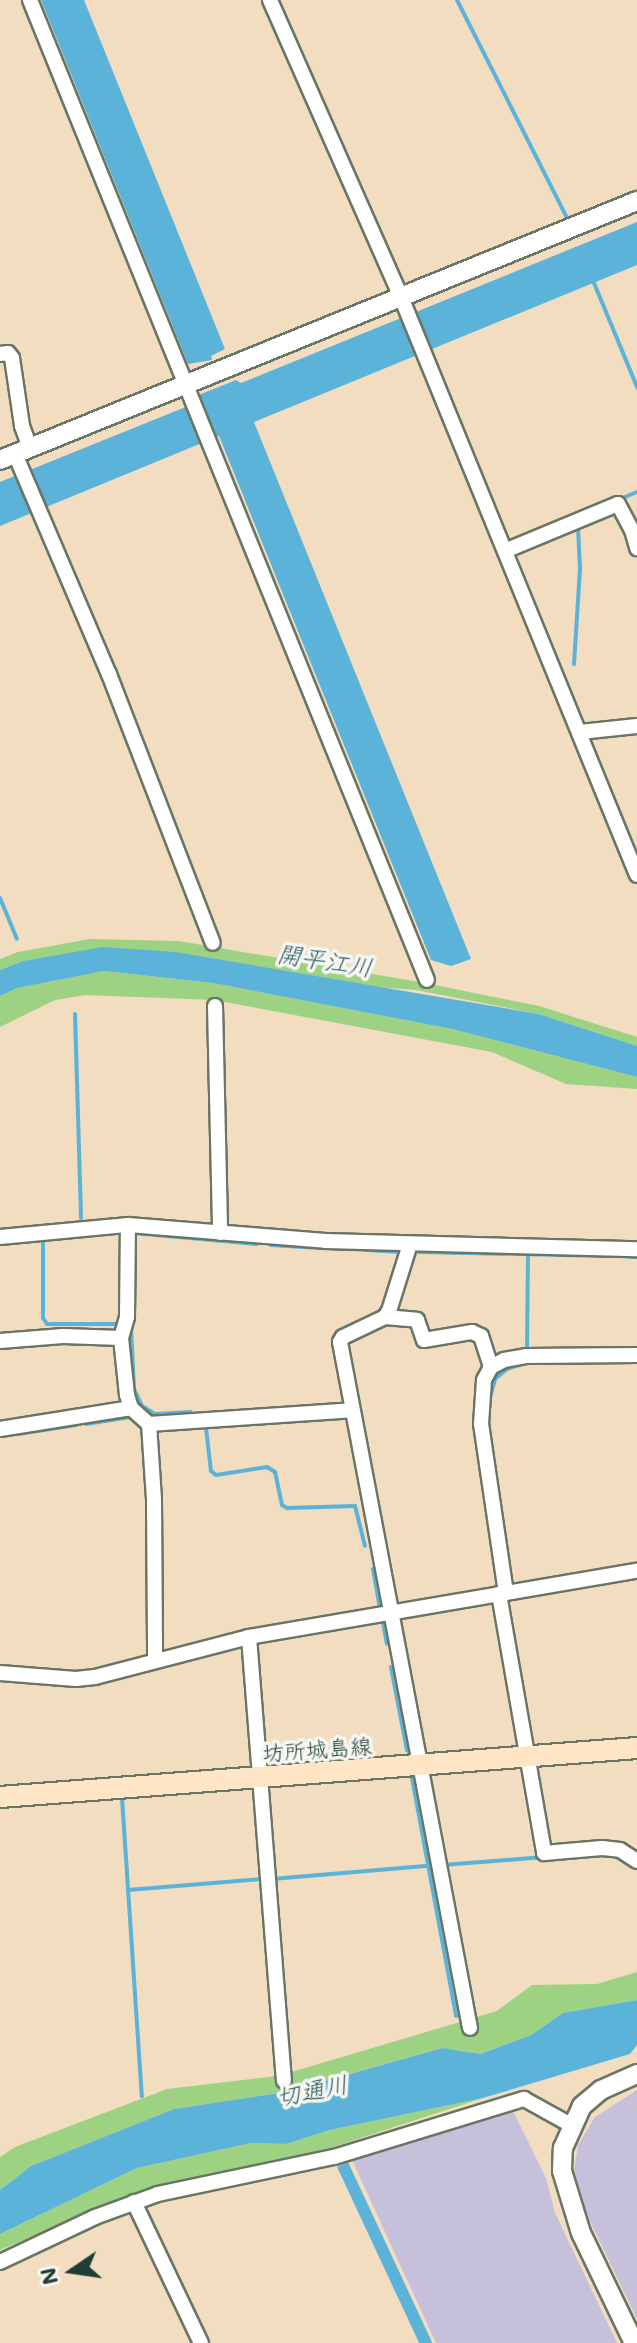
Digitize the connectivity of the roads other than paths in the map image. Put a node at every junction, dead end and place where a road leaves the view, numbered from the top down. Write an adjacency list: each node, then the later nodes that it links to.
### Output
1 (30, 0): 6 (street)
2 (270, 0): 4 (street)
3 (637, 201): 4 (street)
4 (404, 304): 6 (street); 9 (street)
5 (0, 354): 7 (street)
6 (189, 393): 7 (street); 14 (street)
7 (16, 458): 13 (street)
8 (637, 548): 9 (street)
9 (507, 550): 11 (street)
10 (637, 726): 11 (street)
11 (580, 732): 12 (street)
12 (637, 875)
13 (213, 943)
14 (427, 980)
15 (215, 1006): 17 (street)
16 (128, 1225): 17 (street); 18 (street); 22 (street)
17 (220, 1233): 19 (street)
18 (0, 1237)
19 (410, 1244): 20 (street); 21 (street)
20 (637, 1249)
21 (385, 1317): 25 (street); 27 (street)
22 (121, 1338): 23 (street); 26 (street)
23 (0, 1341)
24 (637, 1355): 25 (street)
25 (491, 1367): 31 (street)
26 (131, 1408): 28 (street); 29 (street)
27 (352, 1410): 28 (street); 32 (street)
28 (149, 1424): 34 (street)
29 (0, 1429)
30 (637, 1571): 31 (street)
31 (502, 1594): 32 (street); 37 (street)
32 (389, 1613): 33 (street); 38 (street)
33 (249, 1637): 34 (street); 39 (street)
34 (155, 1660): 35 (street)
35 (0, 1673)
36 (637, 1748): 37 (main road, 坊所城島線)
37 (527, 1757): 38 (main road, 坊所城島線); 41 (street)
38 (418, 1765): 39 (main road, 坊所城島線); 42 (street)
39 (260, 1778): 40 (main road, 坊所城島線); 44 (street)
40 (0, 1797)
41 (637, 1861)
42 (470, 2028)
43 (637, 2074): 45 (street)
44 (284, 2081)
45 (571, 2125): 46 (street); 49 (street)
46 (134, 2202): 47 (street); 48 (street)
47 (0, 2262)
48 (201, 2343)
49 (634, 2343)

